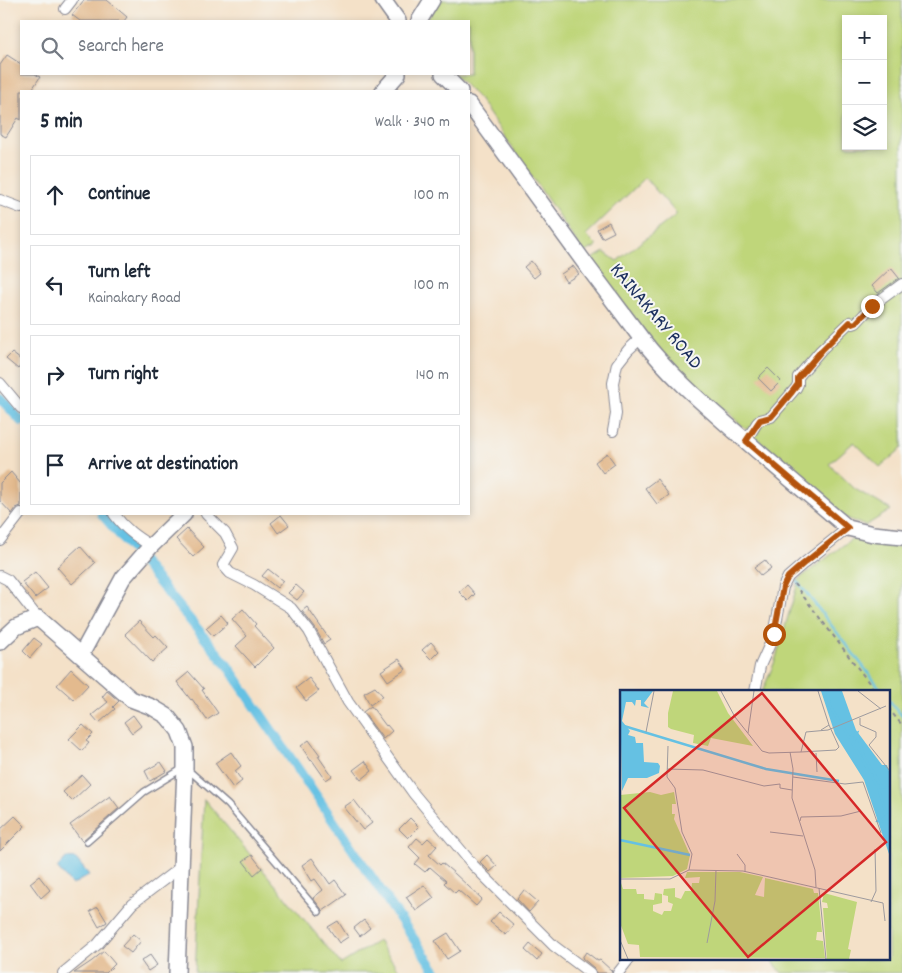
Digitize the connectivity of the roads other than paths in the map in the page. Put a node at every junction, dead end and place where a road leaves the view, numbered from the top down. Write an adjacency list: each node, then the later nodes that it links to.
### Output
1 (72, 0): 4 (street)
2 (383, 0): 5 (main road)
3 (432, 0): 6 (main road)
4 (65, 9)
5 (397, 20)
6 (420, 20)
7 (397, 75): 9 (main road)
8 (444, 75): 10 (main road)
9 (384, 90)
10 (459, 90)
11 (470, 105): 15 (main road, KAINAKARY ROAD)
12 (0, 200): 13 (street)
13 (20, 208)
14 (902, 284): 19 (street)
15 (641, 338): 18 (street); 19 (main road, KAINAKARY ROAD)
16 (0, 383): 17 (street)
17 (20, 407)
18 (613, 431)
19 (746, 441): 24 (main road, KAINAKARY ROAD)
20 (20, 514): 26 (street)
21 (115, 515): 27 (street)
22 (183, 515): 27 (main road)
23 (207, 515): 40 (street)
24 (848, 528): 25 (main road, KAINAKARY ROAD); 32 (street)
25 (902, 537)
26 (0, 540)
27 (148, 548): 31 (main road)
28 (0, 576): 29 (street)
29 (38, 618): 30 (main road); 31 (main road)
30 (0, 642)
31 (81, 655): 33 (main road)
32 (755, 690)
33 (185, 767): 34 (lane); 35 (main road); 36 (lane)
34 (87, 842)
35 (182, 866): 38 (street); 39 (main road)
36 (318, 912)
37 (628, 960): 41 (street)
38 (63, 973)
39 (177, 973)
40 (590, 973)
41 (618, 973)

